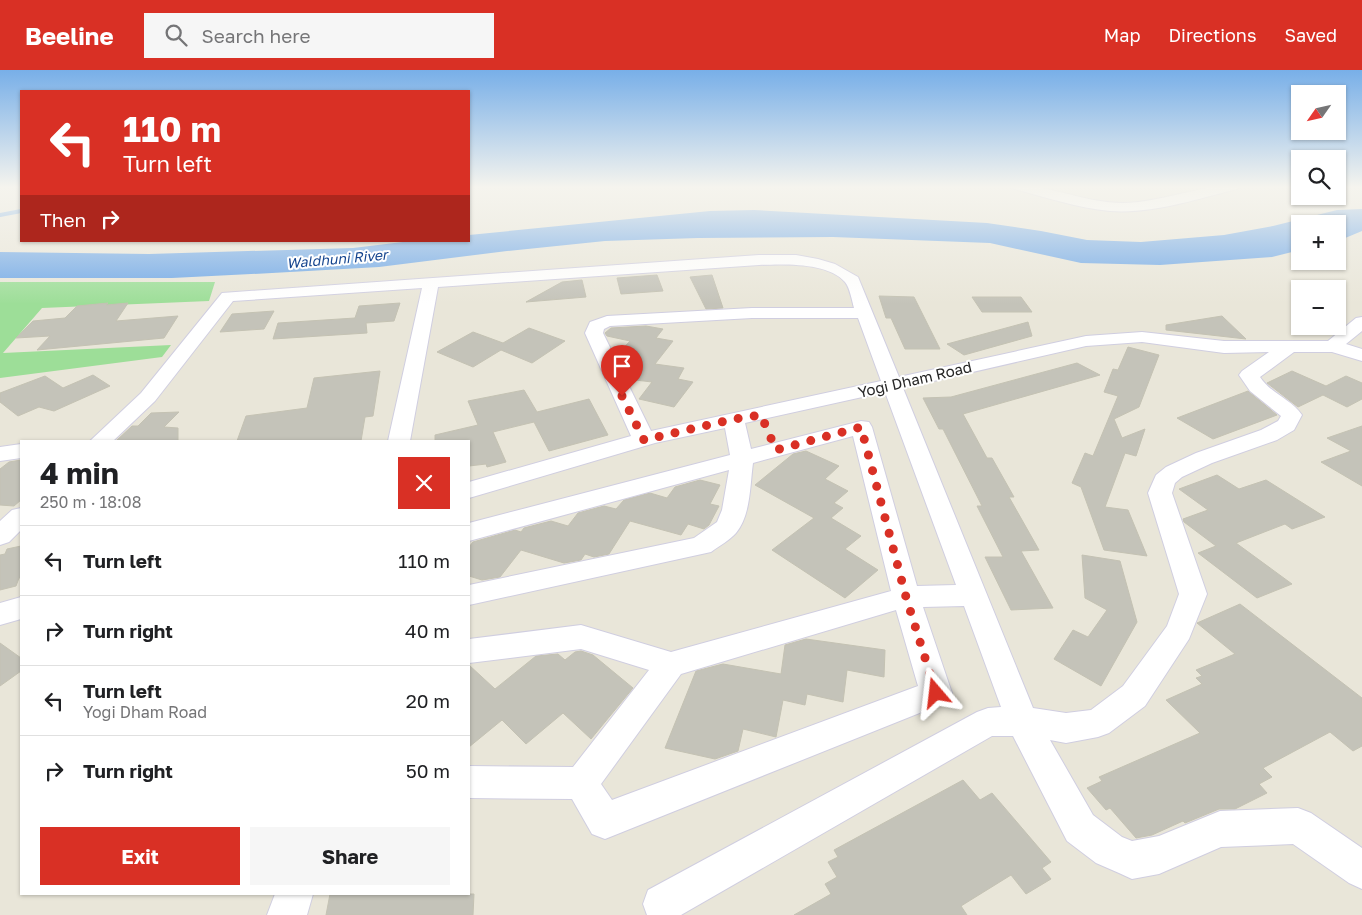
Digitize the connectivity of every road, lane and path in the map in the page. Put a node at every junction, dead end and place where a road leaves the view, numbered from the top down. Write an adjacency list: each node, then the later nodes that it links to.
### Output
1 (431, 282): 2 (street); 10 (street); 11 (street)
2 (864, 313): 7 (street); 12 (street)
3 (1361, 325): 4 (street)
4 (1333, 346): 5 (street, Yogi Dham Road); 6 (street, Yogi Dham Road)
5 (1289, 347): 7 (street, Yogi Dham Road); 28 (street)
6 (1362, 355)
7 (893, 385): 8 (street, Yogi Dham Road); 23 (street)
8 (761, 415): 9 (street, Yogi Dham Road); 14 (street)
9 (734, 419): 12 (street, Yogi Dham Road); 16 (street)
10 (102, 440)
11 (399, 440)
12 (644, 440): 17 (street, Yogi Dham Road)
13 (20, 450): 15 (street)
14 (776, 450): 16 (street); 22 (street)
15 (0, 454)
16 (742, 459): 19 (street); 21 (street)
17 (470, 490)
18 (20, 517): 20 (street)
19 (470, 532)
20 (0, 536)
21 (470, 595)
22 (908, 603): 23 (street); 27 (street); 30 (street)
23 (977, 603): 28 (street)
24 (20, 608): 25 (street)
25 (0, 614)
26 (470, 651): 27 (street)
27 (671, 665): 30 (street)
28 (1022, 721): 31 (street); 33 (street)
29 (470, 782): 30 (street)
30 (581, 783)
31 (1362, 870)
32 (294, 895): 34 (street)
33 (662, 904)
34 (287, 915)

